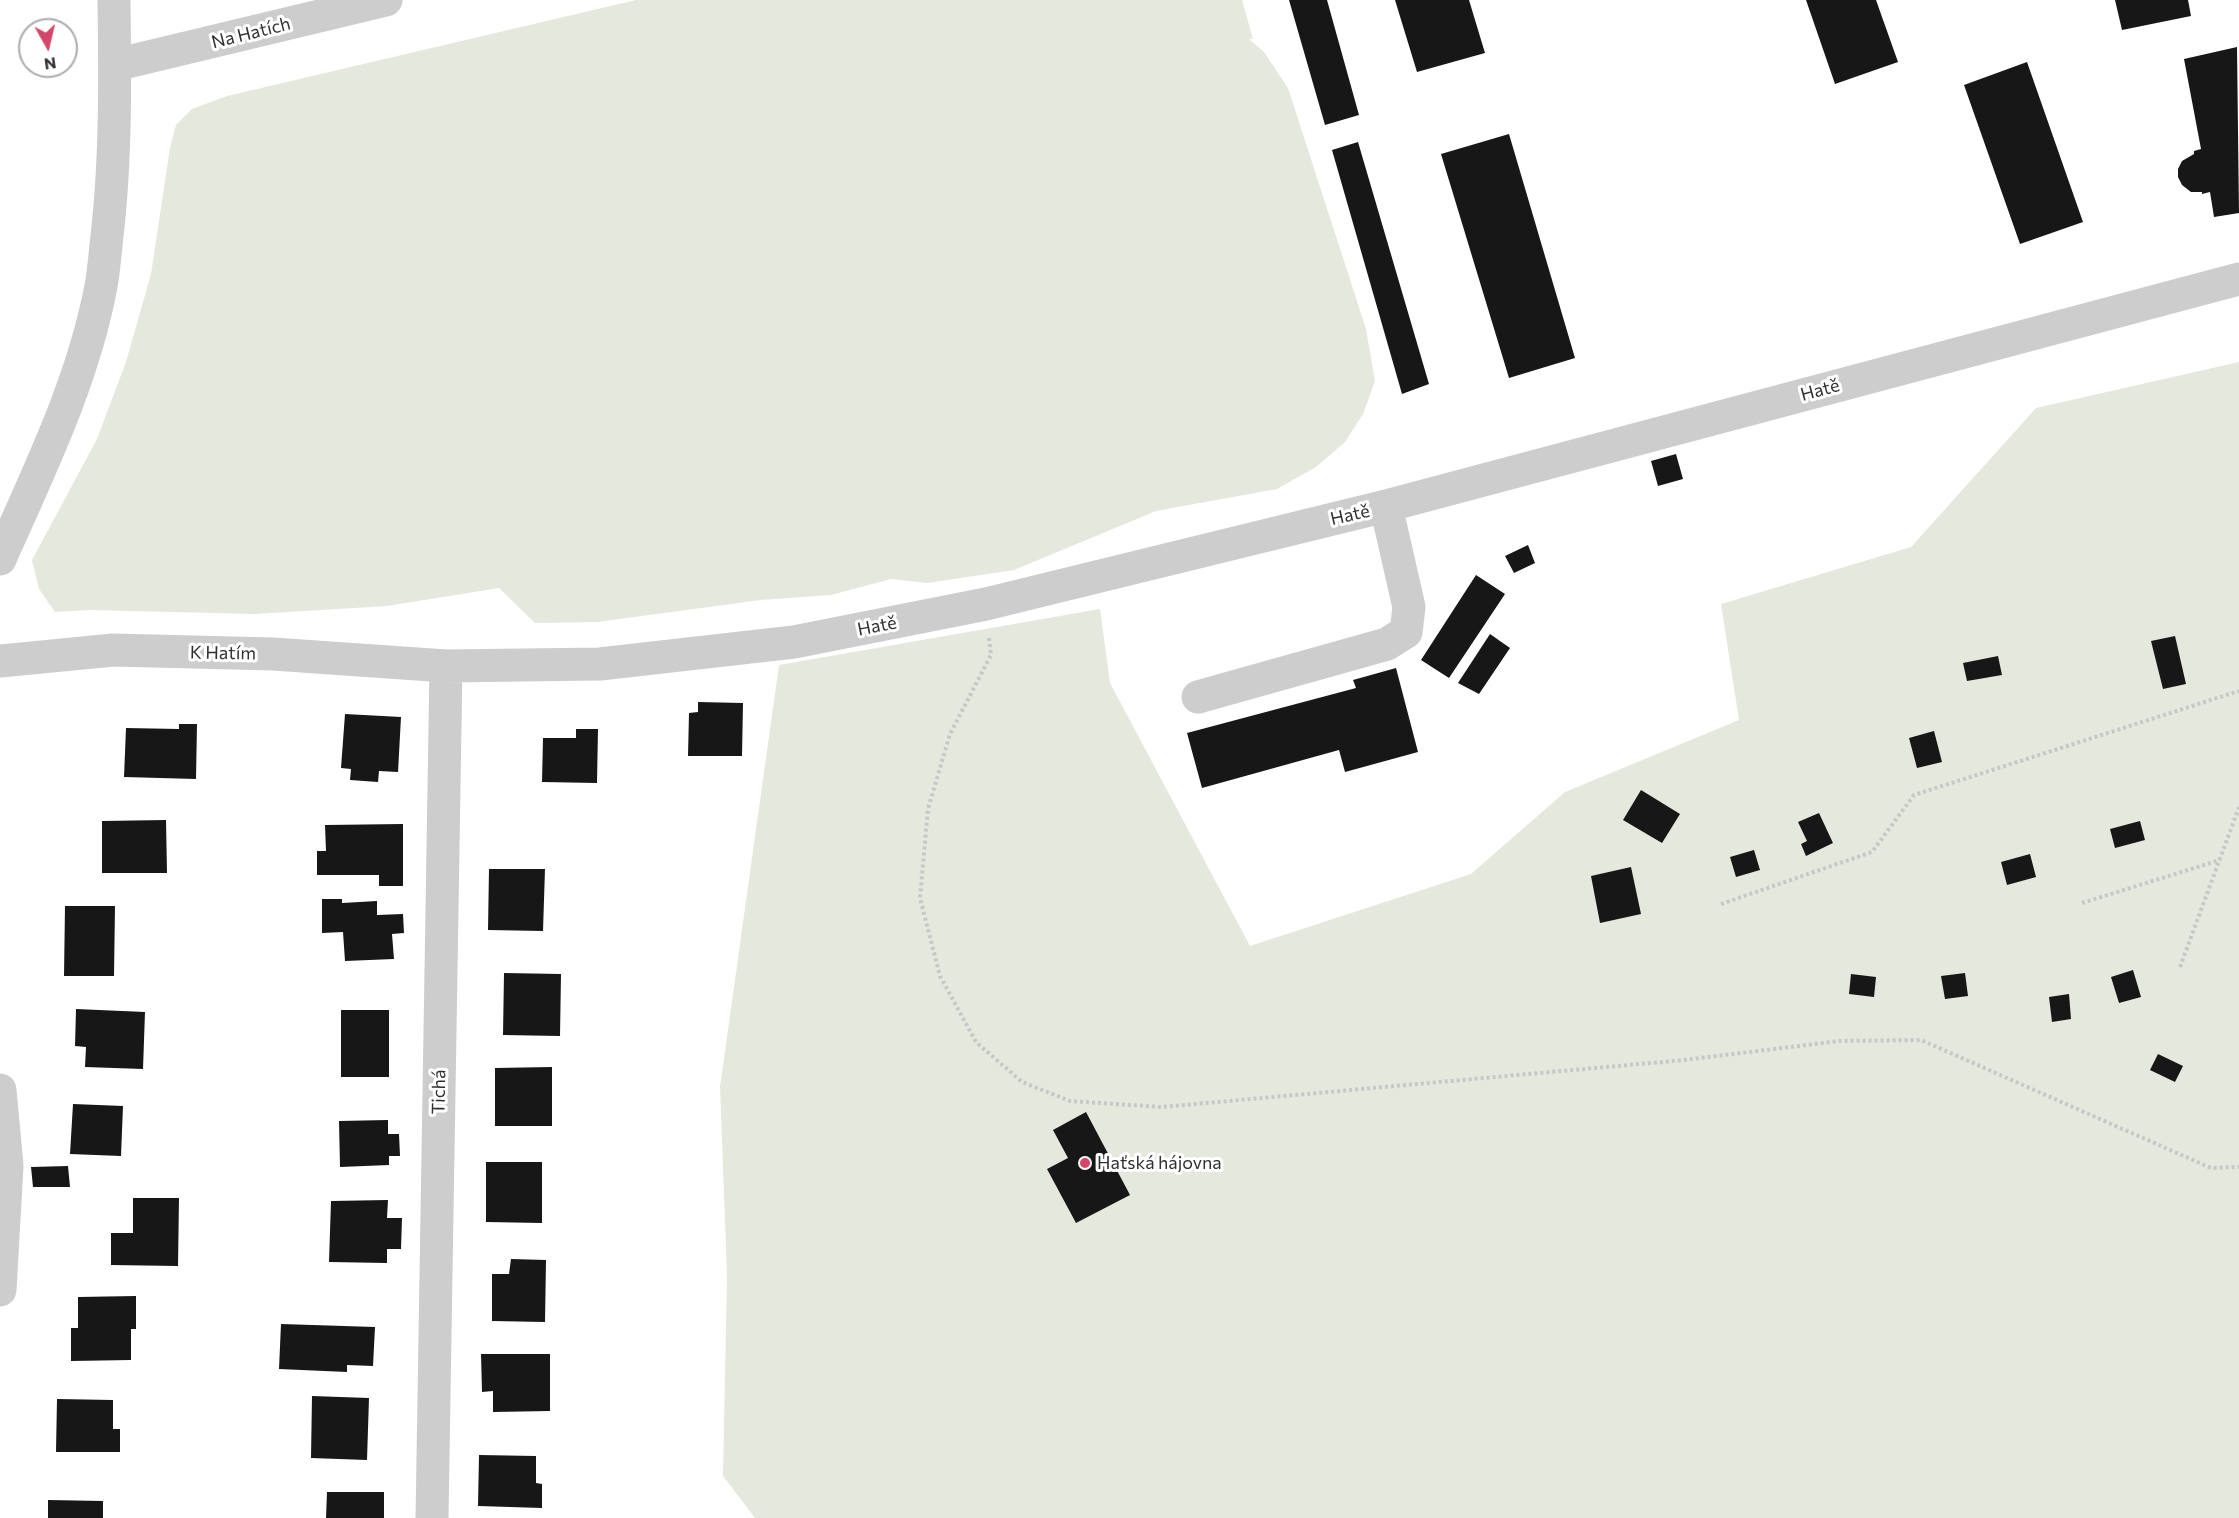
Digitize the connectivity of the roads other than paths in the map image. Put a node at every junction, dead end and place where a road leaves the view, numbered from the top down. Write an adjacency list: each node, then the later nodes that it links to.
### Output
1 (114, 0): 3 (street)
2 (386, 0): 3 (street, Na Hatích)
3 (115, 65): 6 (street)
4 (2239, 279): 5 (street, Hatě)
5 (1386, 506): 8 (street, Hatě); 9 (street)
6 (0, 559)
7 (0, 661): 8 (street, K Hatím)
8 (446, 666): 12 (street, Tichá)
9 (1198, 697)
10 (0, 1090): 11 (street)
11 (0, 1290)
12 (432, 1518)

